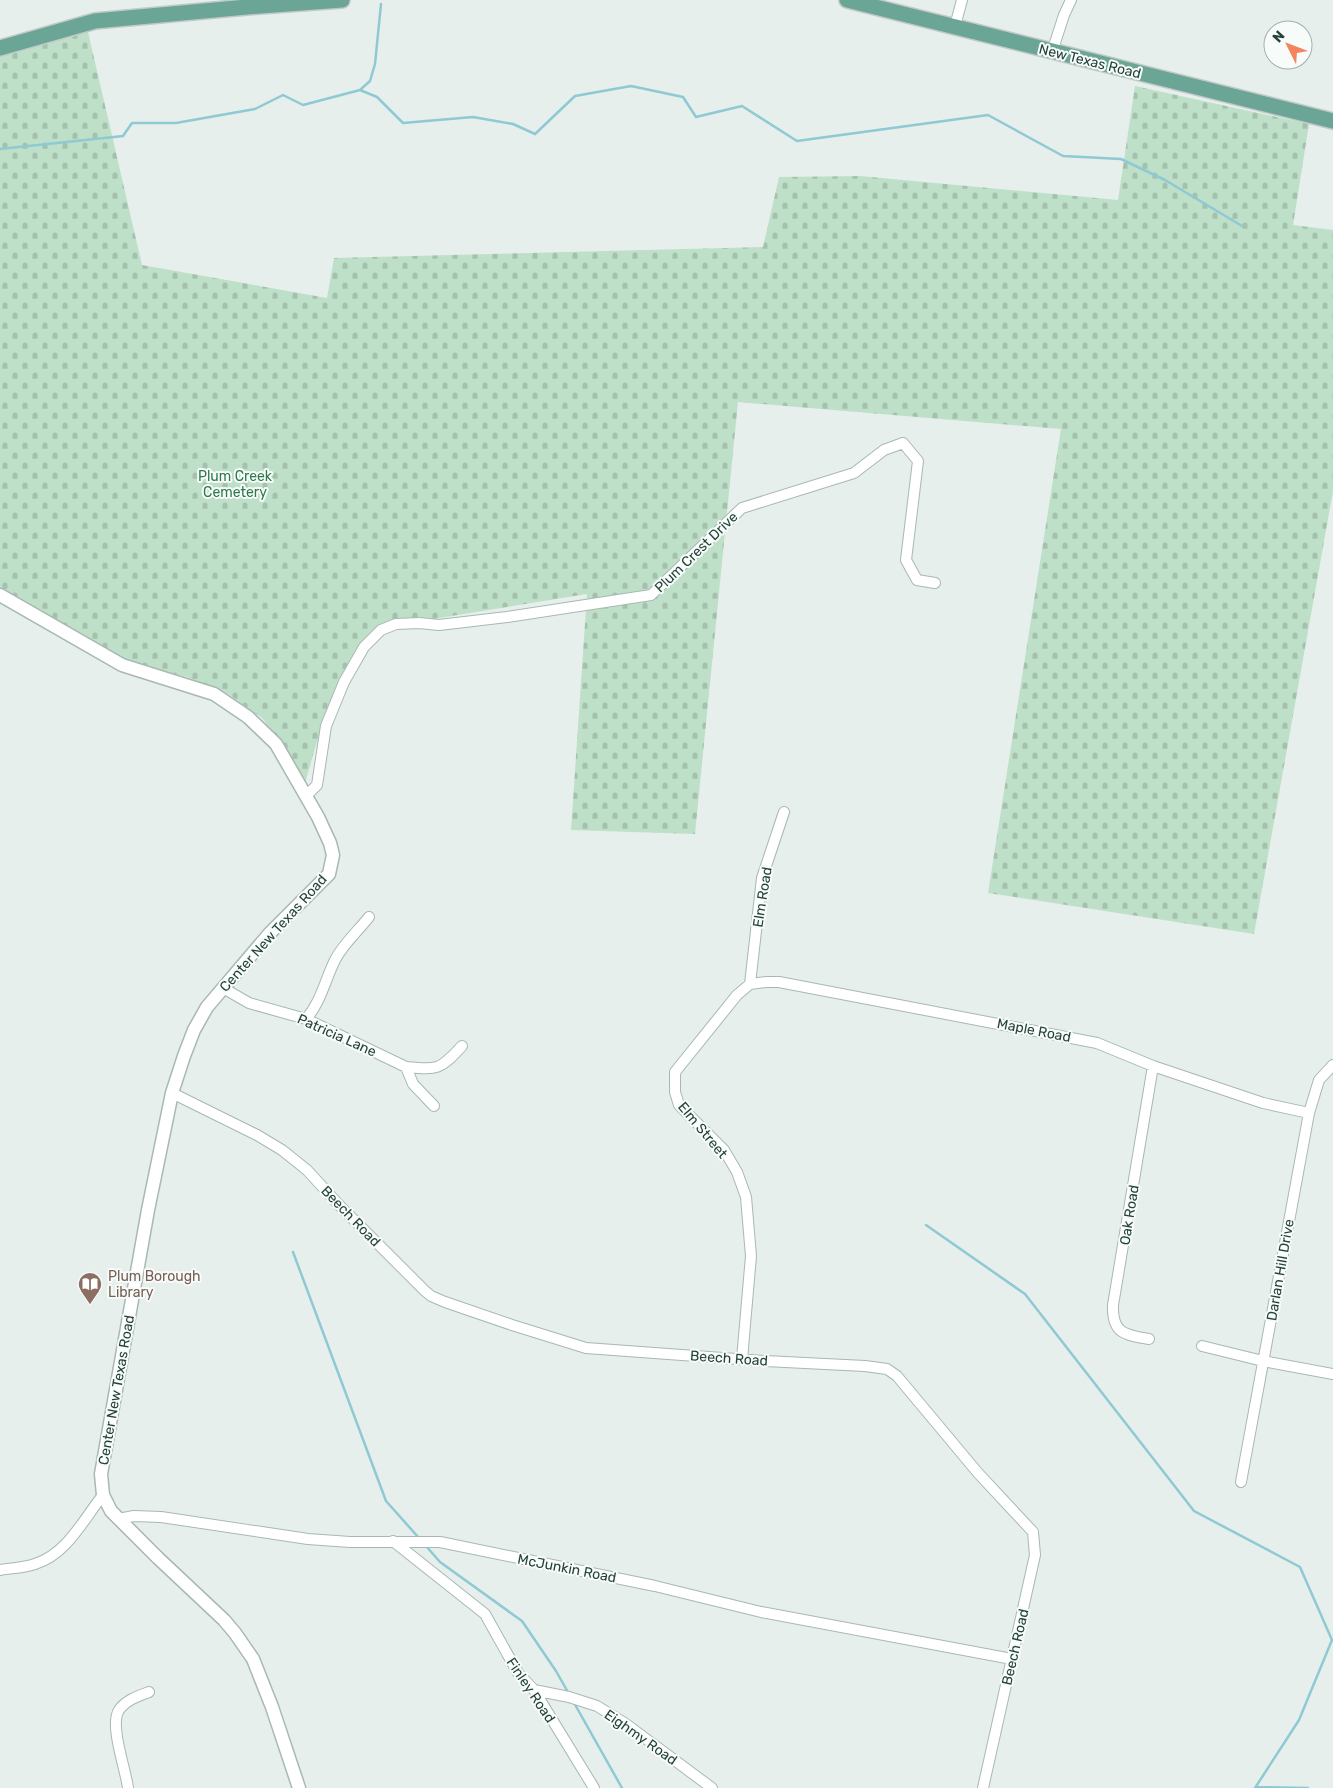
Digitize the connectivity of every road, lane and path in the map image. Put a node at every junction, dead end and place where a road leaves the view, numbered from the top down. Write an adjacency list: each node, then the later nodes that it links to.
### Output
1 (342, 0): 6 (main road)
2 (847, 0): 5 (main road, New Texas Road)
3 (962, 0): 5 (street)
4 (1071, 0): 7 (street)
5 (955, 26): 7 (main road, New Texas Road)
6 (0, 48)
7 (1052, 52): 8 (main road, New Texas Road)
8 (1333, 121)
9 (935, 583): 11 (street, Plum Crest Drive)
10 (0, 595): 11 (street, Center New Texas Road)
11 (306, 796): 15 (street, Center New Texas Road)
12 (784, 812): 14 (street, Elm Road)
13 (369, 917): 16 (street)
14 (750, 984): 19 (street, Maple Road); 26 (street, Elm Street)
15 (223, 988): 16 (street, Patricia Lane); 21 (street, Center New Texas Road)
16 (306, 1019): 20 (street, Patricia Lane)
17 (462, 1046): 20 (street)
18 (1333, 1065): 23 (street, Darlan Hill Drive)
19 (1153, 1066): 23 (street, Maple Road); 24 (street, Oak Road)
20 (406, 1067): 22 (street)
21 (172, 1093): 26 (street, Beech Road); 30 (street, Center New Texas Road)
22 (434, 1106)
23 (1309, 1113): 27 (street, Darlan Hill Drive)
24 (1149, 1339)
25 (1202, 1346): 27 (street)
26 (742, 1359): 34 (street, Beech Road)
27 (1264, 1361): 28 (street); 29 (street, Darlan Hill Drive)
28 (1333, 1374)
29 (1241, 1482)
30 (103, 1495): 31 (street, Center New Texas Road); 33 (street)
31 (118, 1519): 32 (street, McJunkin Road); 38 (street, Center New Texas Road)
32 (393, 1541): 34 (street, McJunkin Road); 35 (street, Finley Road)
33 (0, 1570)
34 (1012, 1659): 41 (street, Beech Road)
35 (534, 1690): 39 (street, Finley Road); 40 (street, Eighmy Road)
36 (149, 1692): 37 (street)
37 (128, 1788)
38 (299, 1788)
39 (594, 1788)
40 (712, 1788)
41 (983, 1788)

